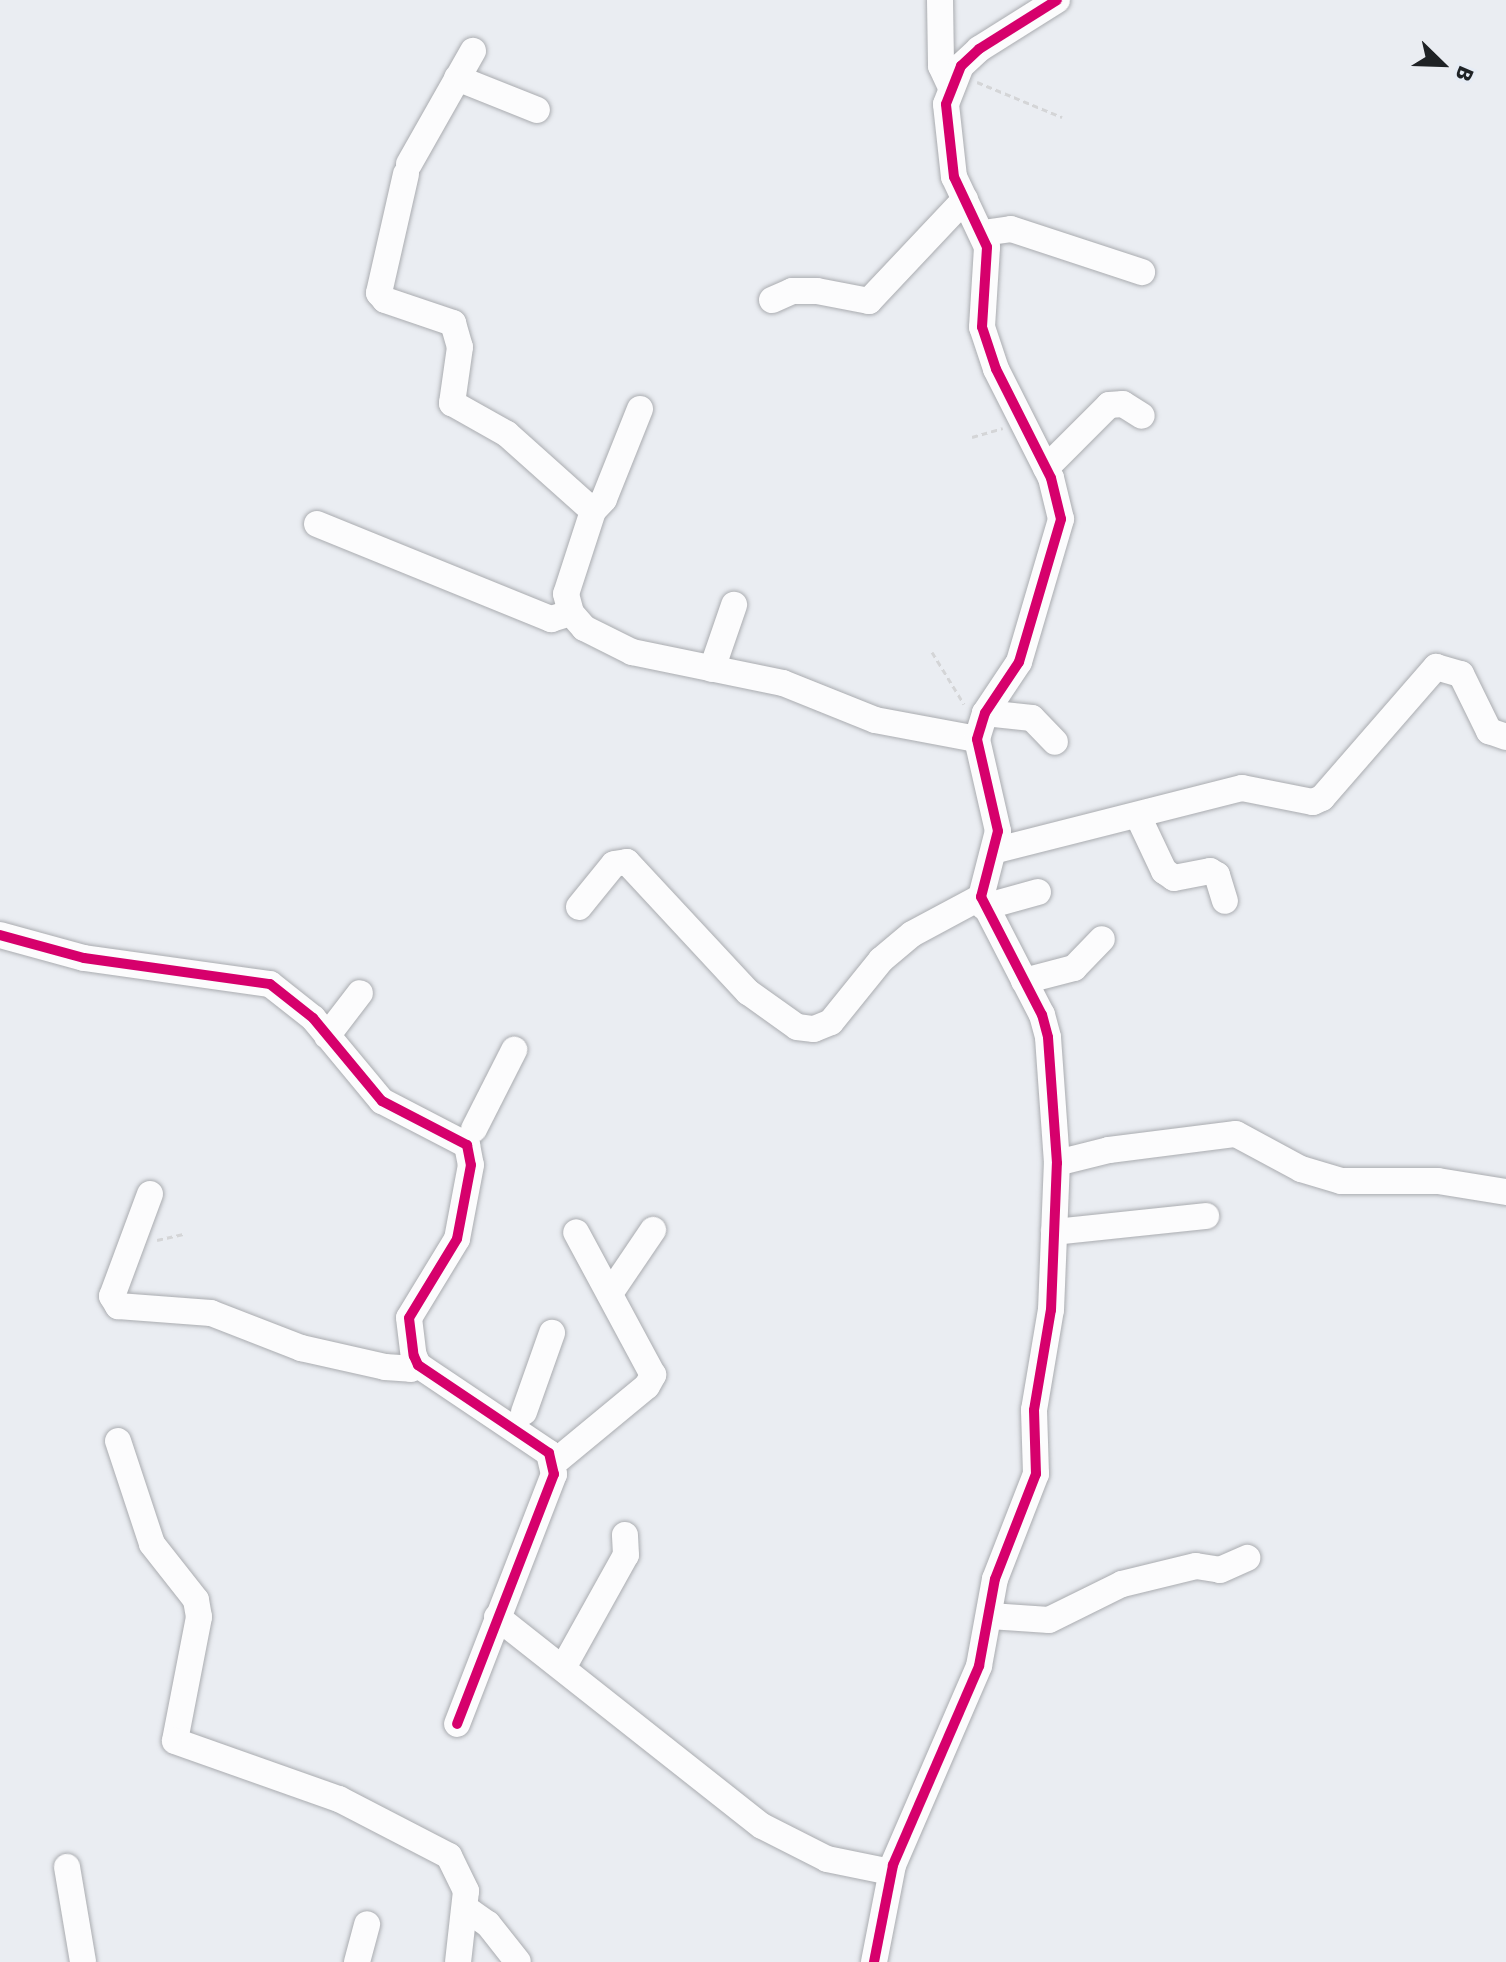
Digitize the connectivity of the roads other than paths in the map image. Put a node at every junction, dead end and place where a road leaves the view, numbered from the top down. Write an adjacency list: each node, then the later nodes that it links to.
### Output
1 (940, 0): 5 (street)
2 (1057, 0): 5 (street)
3 (473, 51): 4 (street)
4 (457, 78): 6 (street); 14 (street)
5 (954, 79): 7 (street)
6 (537, 110)
7 (965, 199): 8 (street); 10 (street)
8 (983, 233): 9 (street); 13 (street)
9 (1142, 272)
10 (772, 300)
11 (640, 409): 14 (street)
12 (1142, 416): 13 (street)
13 (1046, 468): 19 (street)
14 (593, 511): 17 (street)
15 (317, 524): 17 (street)
16 (734, 605): 18 (street)
17 (571, 613): 18 (street)
18 (712, 669): 19 (street)
19 (980, 726): 21 (street); 23 (street)
20 (1506, 737): 22 (street)
21 (1055, 742)
22 (1138, 816): 23 (street); 25 (street)
23 (997, 850): 26 (street)
24 (1038, 892): 26 (street)
25 (1225, 901)
26 (982, 902): 27 (street); 30 (street)
27 (579, 907)
28 (0, 935): 32 (street)
29 (1102, 939): 30 (street)
30 (1024, 981): 35 (street)
31 (360, 993): 32 (street)
32 (327, 1036): 34 (street)
33 (514, 1050): 34 (street)
34 (471, 1137): 44 (street)
35 (1057, 1163): 36 (street); 41 (street)
36 (1506, 1192)
37 (150, 1194): 44 (street)
38 (1206, 1216): 41 (street)
39 (653, 1230): 42 (street)
40 (576, 1232): 42 (street)
41 (1054, 1232): 50 (street)
42 (611, 1292): 47 (street)
43 (552, 1333): 45 (street)
44 (418, 1365): 45 (street)
45 (521, 1422): 47 (street)
46 (118, 1441): 56 (street)
47 (555, 1462): 51 (street)
48 (625, 1535): 52 (street)
49 (1247, 1558): 50 (street)
50 (990, 1616): 55 (street)
51 (497, 1617): 52 (street); 53 (street)
52 (563, 1668): 55 (street)
53 (457, 1724)
54 (67, 1867): 58 (street)
55 (891, 1872): 62 (street)
56 (465, 1908): 60 (street); 61 (street)
57 (367, 1924): 59 (street)
58 (83, 1962)
59 (357, 1962)
60 (458, 1962)
61 (518, 1962)
62 (874, 1962)

